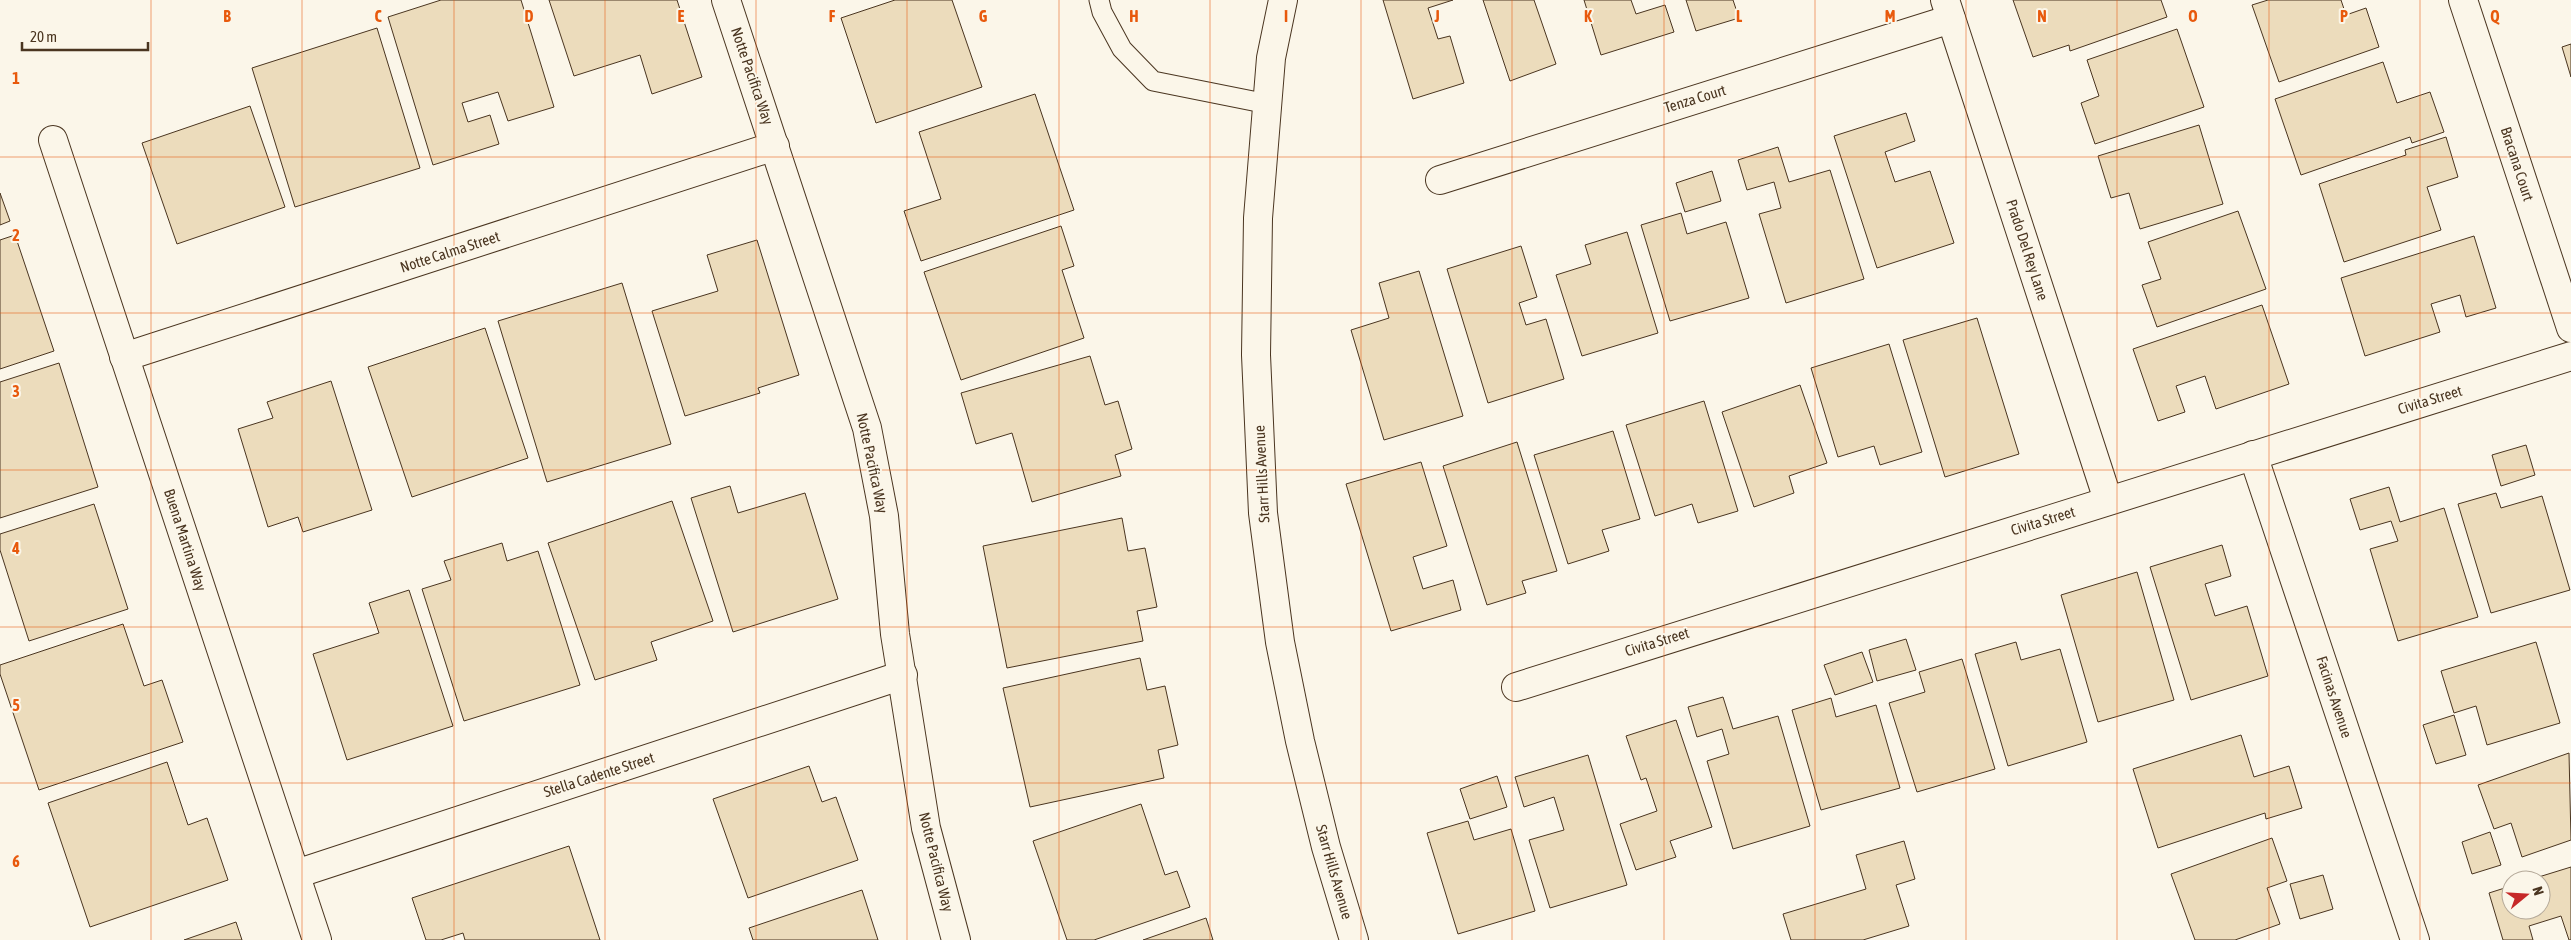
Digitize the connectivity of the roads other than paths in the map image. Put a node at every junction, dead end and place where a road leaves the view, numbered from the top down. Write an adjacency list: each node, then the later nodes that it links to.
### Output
1 (726, 0): 8 (street, Notte Pacifica Way)
2 (1099, 0): 6 (lane)
3 (1283, 0): 6 (street, Starr Hills Avenue)
4 (2463, 0): 10 (street, Bracana Court)
5 (1948, 10): 9 (street, Tenza Court); 14 (street, Prado Del Rey Lane)
6 (1268, 104): 20 (street, Starr Hills Avenue)
7 (52, 140): 12 (street, Buena Martina Way)
8 (775, 146): 12 (street, Notte Calma Street); 15 (street, Notte Pacifica Way)
9 (1440, 180)
10 (2571, 328)
11 (2571, 356): 13 (street, Civita Street)
12 (124, 357): 17 (street, Buena Martina Way)
13 (2253, 455): 14 (street, Civita Street); 21 (street, Facinas Avenue)
14 (2108, 500): 16 (street, Civita Street)
15 (903, 675): 17 (street, Stella Cadente Street); 19 (street, Notte Pacifica Way)
16 (1516, 686)
17 (296, 874): 18 (street, Buena Martina Way)
18 (317, 940)
19 (956, 940)
20 (1354, 940)
21 (2415, 940)

